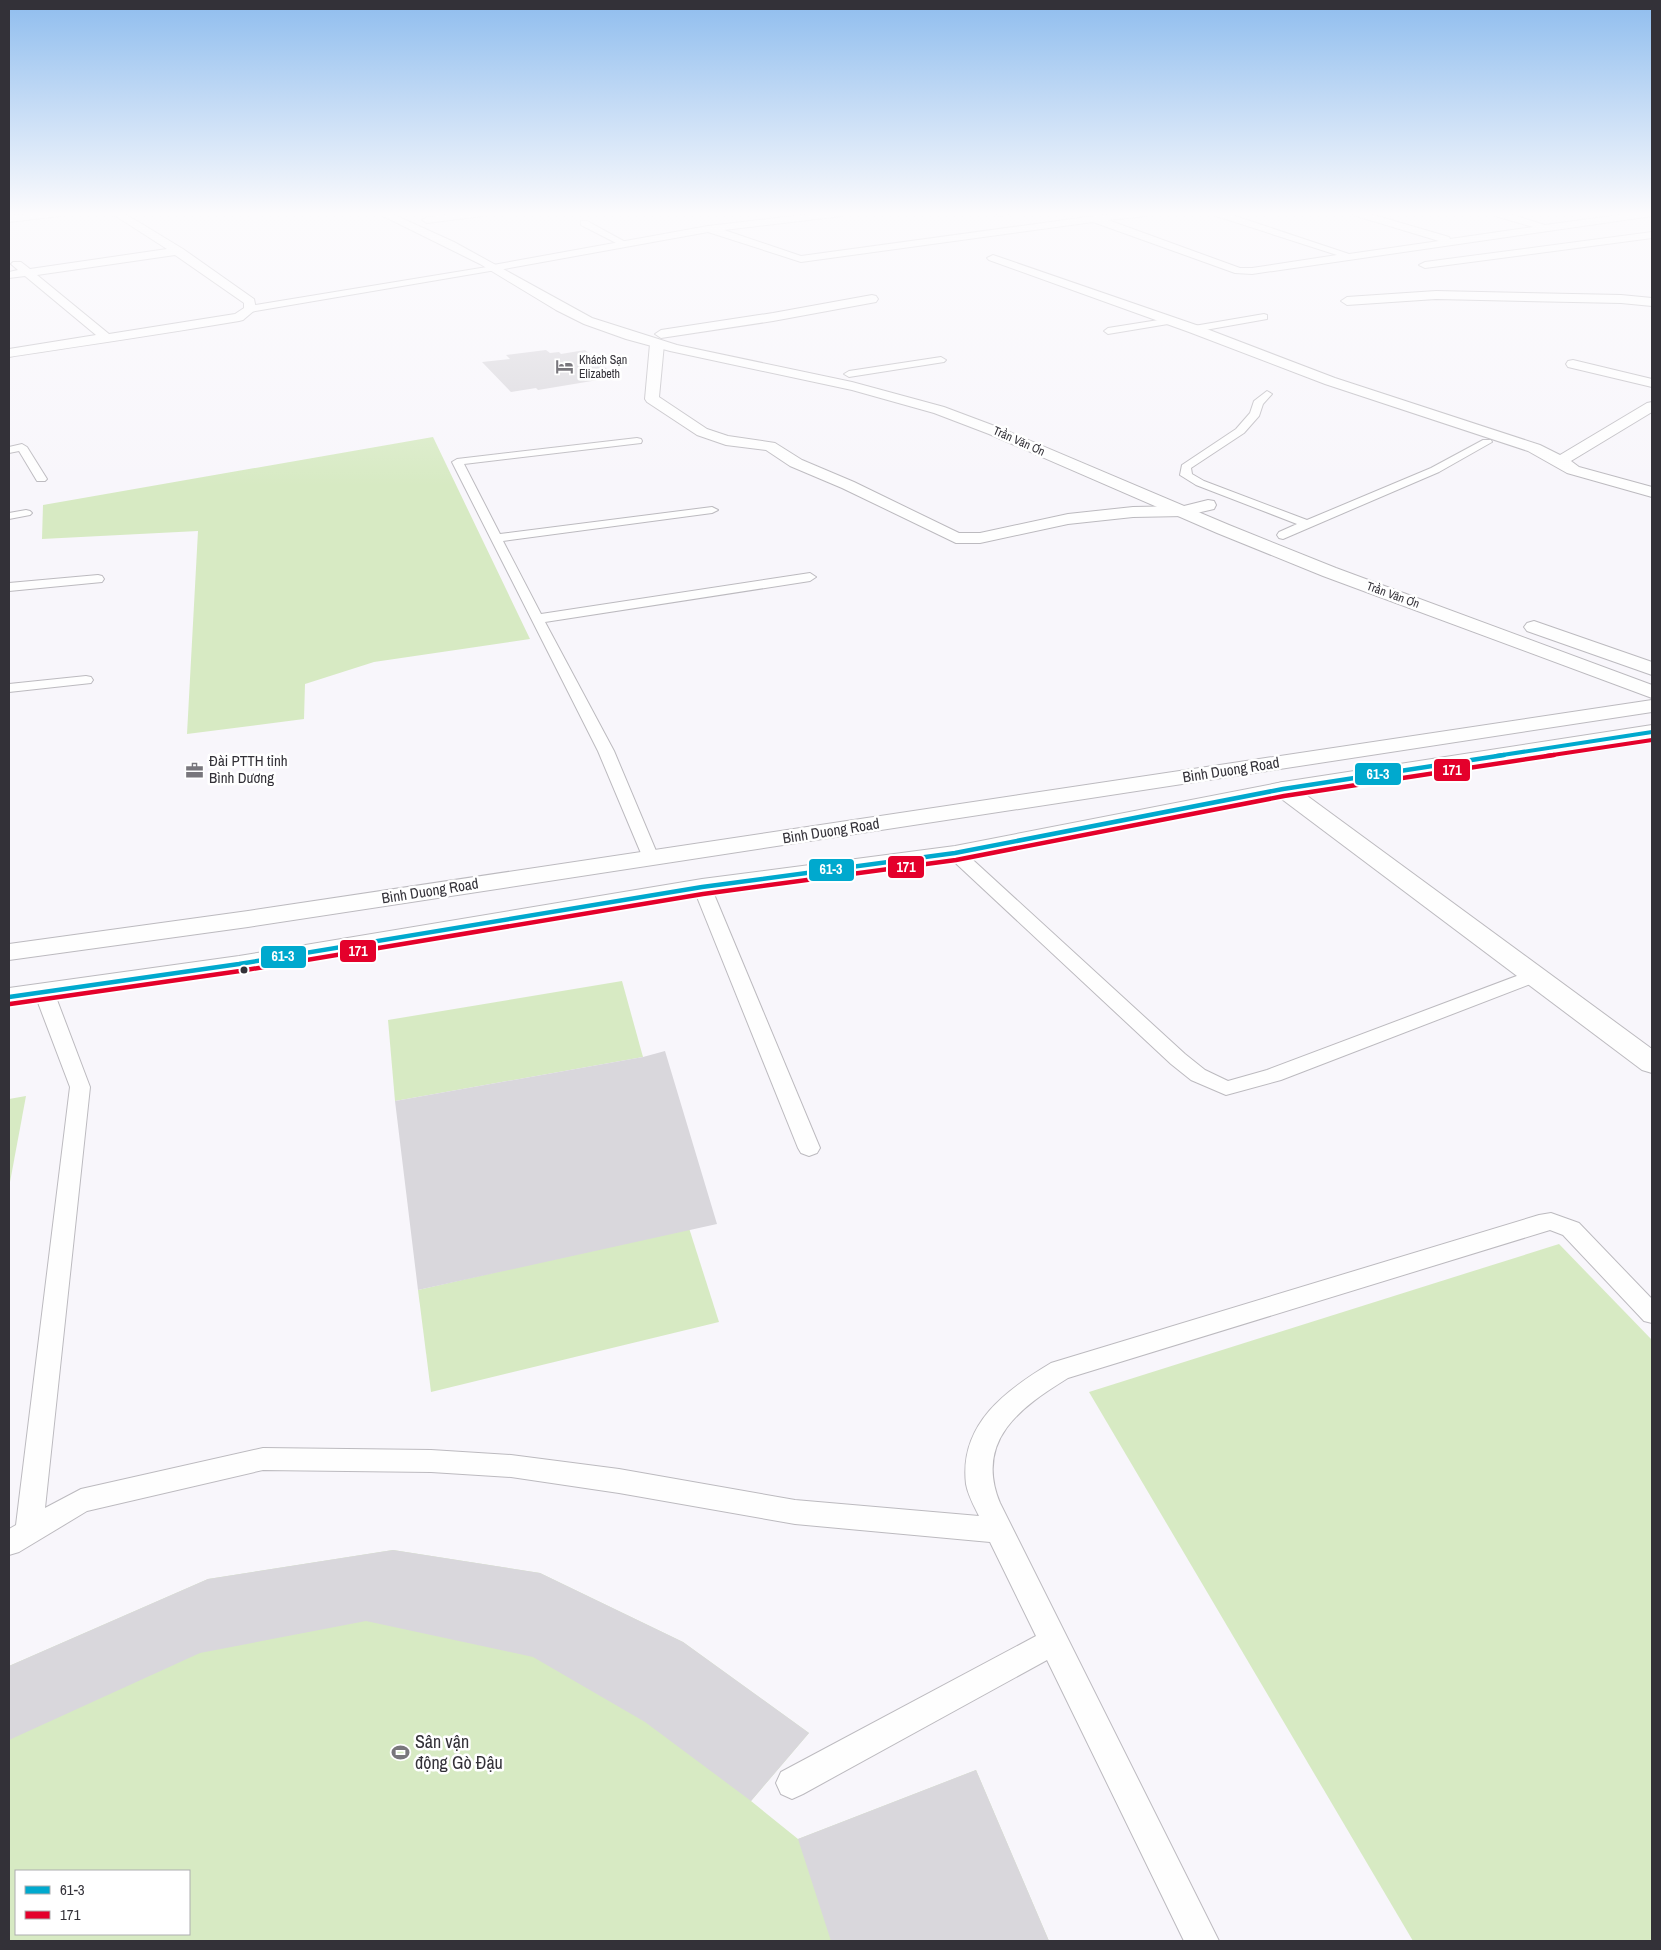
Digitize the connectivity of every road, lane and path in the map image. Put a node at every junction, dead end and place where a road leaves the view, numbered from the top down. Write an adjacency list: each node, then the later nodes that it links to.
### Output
1 (65, 304): 13 (main road)
2 (250, 304): 8 (main road)
3 (284, 304): 8 (lane)
4 (559, 304): 14 (main road, Trần Văn Ơn)
5 (585, 304): 14 (main road, Trần Văn Ơn)
6 (844, 304): 14 (main road)
7 (1123, 304): 10 (main road)
8 (250, 309): 13 (main road)
9 (1264, 317): 11 (lane)
10 (1171, 321): 11 (main road); 12 (lane)
11 (1194, 329): 27 (main road)
12 (1108, 331)
13 (108, 339): 15 (main road)
14 (659, 339): 18 (main road, Trần Văn Ơn); 31 (main road, Trần Văn Ơn); 31 (main road)
15 (9, 353)
16 (941, 360): 18 (lane)
17 (1573, 364): 19 (main road)
18 (849, 374): 29 (main road, Trần Văn Ơn)
19 (1652, 384)
20 (1267, 394): 36 (lane)
21 (1652, 406): 22 (main road)
22 (1622, 424): 23 (main road); 27 (main road)
23 (1645, 429)
24 (637, 441): 39 (lane)
25 (1487, 442): 36 (lane)
26 (9, 450): 28 (lane)
27 (1560, 461): 30 (main road)
28 (41, 479)
29 (1170, 490)
30 (1652, 492)
31 (1185, 504): 34 (main road); 49 (main road, Trần Văn Ơn)
32 (712, 510): 39 (lane)
33 (26, 513): 35 (lane)
34 (1226, 513)
35 (9, 516)
36 (1307, 524): 38 (lane)
37 (1267, 529): 38 (main road)
38 (1283, 535): 40 (main road)
39 (496, 538): 44 (lane)
40 (1301, 542)
41 (810, 577): 44 (lane)
42 (98, 579): 43 (lane)
43 (9, 587)
44 (537, 619): 54 (lane)
45 (1516, 621): 46 (main road)
46 (1652, 669)
47 (86, 680): 48 (lane)
48 (9, 688)
49 (1652, 692)
50 (1652, 706): 54 (main road, Binh Duong Road)
51 (1652, 732): 52 (main road, Binh Duong Road)
52 (1283, 789): 53 (main road, Binh Duong Road); 57 (main road)
53 (955, 853): 55 (main road, Binh Duong Road); 57 (lane)
54 (650, 858): 56 (main road, Binh Duong Road)
55 (702, 887): 58 (main road, Binh Duong Road); 61 (lane)
56 (9, 952)
57 (1534, 976): 60 (main road)
58 (44, 992): 59 (main road, Binh Duong Road); 64 (lane)
59 (9, 997)
60 (1652, 1063)
61 (810, 1148)
62 (1652, 1314): 63 (lane)
63 (998, 1530): 64 (lane); 65 (lane)
64 (19, 1537)
65 (1054, 1641): 66 (lane); 67 (lane)
66 (792, 1783)
67 (1202, 1941)

